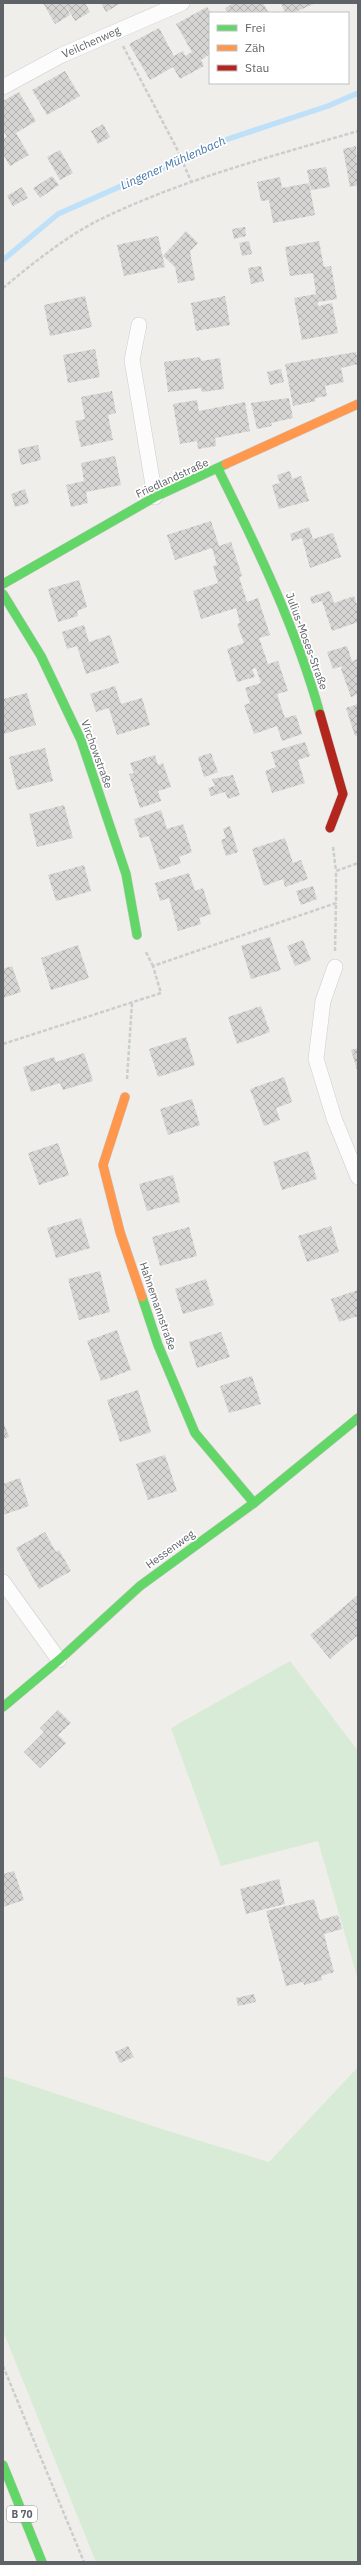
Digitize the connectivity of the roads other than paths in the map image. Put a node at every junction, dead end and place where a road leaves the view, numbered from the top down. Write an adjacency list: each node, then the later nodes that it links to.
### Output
1 (182, 3): 2 (street, Veilchenweg)
2 (3, 87)
3 (139, 326): 6 (street)
4 (358, 404): 5 (street, Friedlandstraße)
5 (218, 469): 6 (street, Friedlandstraße); 9 (street, Julius-Moses-Straße)
6 (155, 497): 7 (street, Friedlandstraße)
7 (3, 584)
8 (3, 594): 10 (street, Virchowstraße)
9 (330, 828)
10 (137, 935)
11 (335, 967): 13 (street)
12 (125, 1097): 15 (street, Hahnemannstraße)
13 (358, 1177)
14 (358, 1418): 15 (street, Hessenweg)
15 (254, 1503): 17 (street, Hessenweg)
16 (3, 1582): 17 (street)
17 (59, 1660): 18 (street, Hessenweg)
18 (3, 1707)
19 (3, 2465): 20 (street, B 70)
20 (42, 2562)

